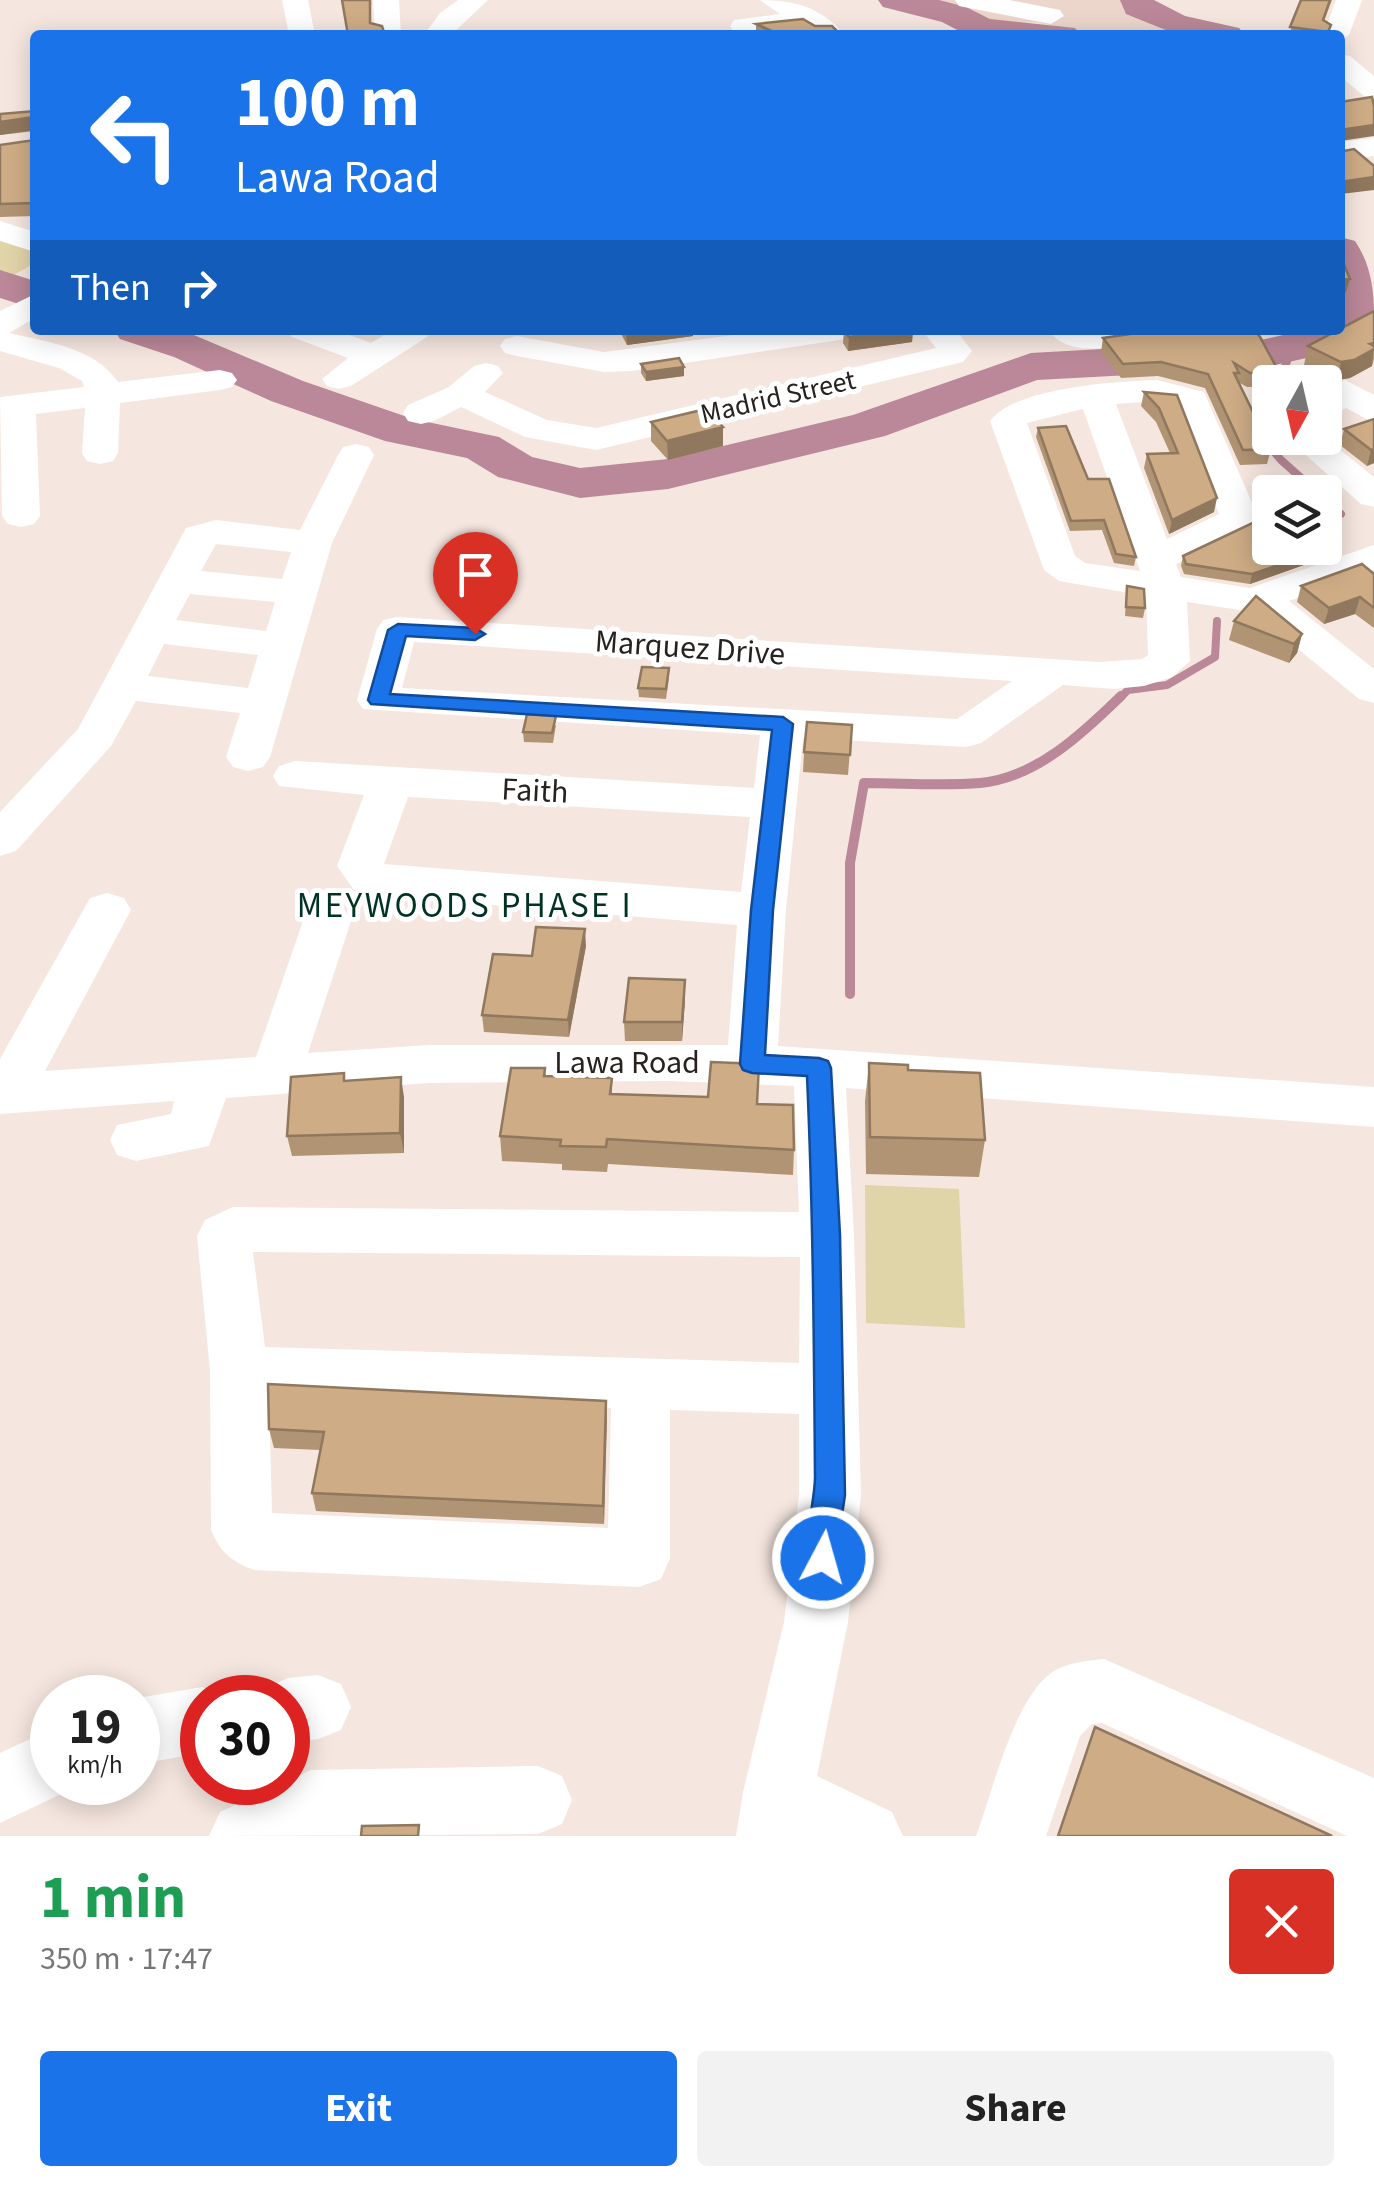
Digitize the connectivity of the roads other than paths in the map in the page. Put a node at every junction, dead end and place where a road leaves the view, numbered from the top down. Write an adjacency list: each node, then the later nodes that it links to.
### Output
1 (295, 0): 10 (street)
2 (386, 0): 11 (street)
3 (475, 0): 12 (street)
4 (773, 0): 8 (street)
5 (968, 0): 7 (street)
6 (1357, 5): 14 (street)
7 (1050, 16)
8 (809, 18): 9 (street); 13 (street)
9 (742, 26)
10 (301, 30)
11 (388, 30)
12 (441, 30)
13 (825, 30)
14 (1340, 30)
15 (1345, 66): 16 (street)
16 (1374, 90)
17 (1374, 99): 18 (street)
18 (1345, 102)
19 (1374, 146): 20 (street)
20 (1345, 150)
21 (0, 230): 22 (street)
22 (30, 240)
23 (30, 307): 24 (street)
24 (0, 324)
25 (318, 335): 34 (street)
26 (407, 335): 34 (street)
27 (807, 335): 33 (street)
28 (943, 335): 42 (street, Madrid Street)
29 (1073, 335): 30 (street)
30 (1120, 335)
31 (525, 338): 33 (street); 38 (street)
32 (0, 341): 40 (street)
33 (682, 354): 42 (street)
34 (375, 356): 36 (street)
35 (220, 380): 40 (street)
36 (338, 380)
37 (1342, 393): 43 (street)
38 (461, 394): 42 (street, Madrid Street); 44 (street)
39 (1095, 394): 52 (street); 52 (street); 52 (street)
40 (100, 396): 41 (street); 45 (street)
41 (9, 407): 49 (street)
42 (721, 412)
43 (1374, 412)
44 (421, 413)
45 (100, 454)
46 (356, 455): 50 (street)
47 (1325, 455): 48 (street)
48 (1374, 496)
49 (21, 516)
50 (313, 543): 53 (street); 54 (street)
51 (1364, 572): 55 (street)
52 (1160, 573): 55 (street); 58 (street)
53 (177, 581): 54 (street); 56 (street)
54 (298, 592): 57 (street)
55 (1261, 598): 60 (street)
56 (152, 630): 57 (street); 59 (street)
57 (282, 645): 61 (street)
58 (1055, 671): 62 (street); 62 (street, Marquez Drive)
59 (122, 686): 61 (street); 67 (street)
60 (1374, 690)
61 (264, 704): 63 (street)
62 (783, 724): 66 (street)
63 (248, 758)
64 (295, 776): 65 (street, Faith)
65 (391, 783): 66 (street, Faith); 69 (street)
66 (776, 804): 69 (street)
67 (0, 840)
68 (106, 910): 75 (street)
69 (762, 910): 71 (street)
70 (328, 921): 73 (street)
71 (752, 1064): 72 (street, Lawa Road); 73 (street, Lawa Road)
72 (819, 1068): 76 (street, Lawa Road); 78 (street)
73 (276, 1074): 74 (street, Lawa Road)
74 (201, 1080): 75 (street, Lawa Road); 77 (street)
75 (5, 1094)
76 (1374, 1107)
77 (136, 1140)
78 (827, 1235): 79 (street); 81 (street)
79 (239, 1371): 80 (street); 80 (street)
80 (642, 1382): 81 (street)
81 (827, 1389): 86 (street)
82 (30, 1774): 83 (street)
83 (0, 1789)
84 (538, 1800): 87 (street)
85 (1374, 1813): 89 (street)
86 (774, 1814): 88 (street)
87 (244, 1836)
88 (868, 1836)
89 (1011, 1836)

